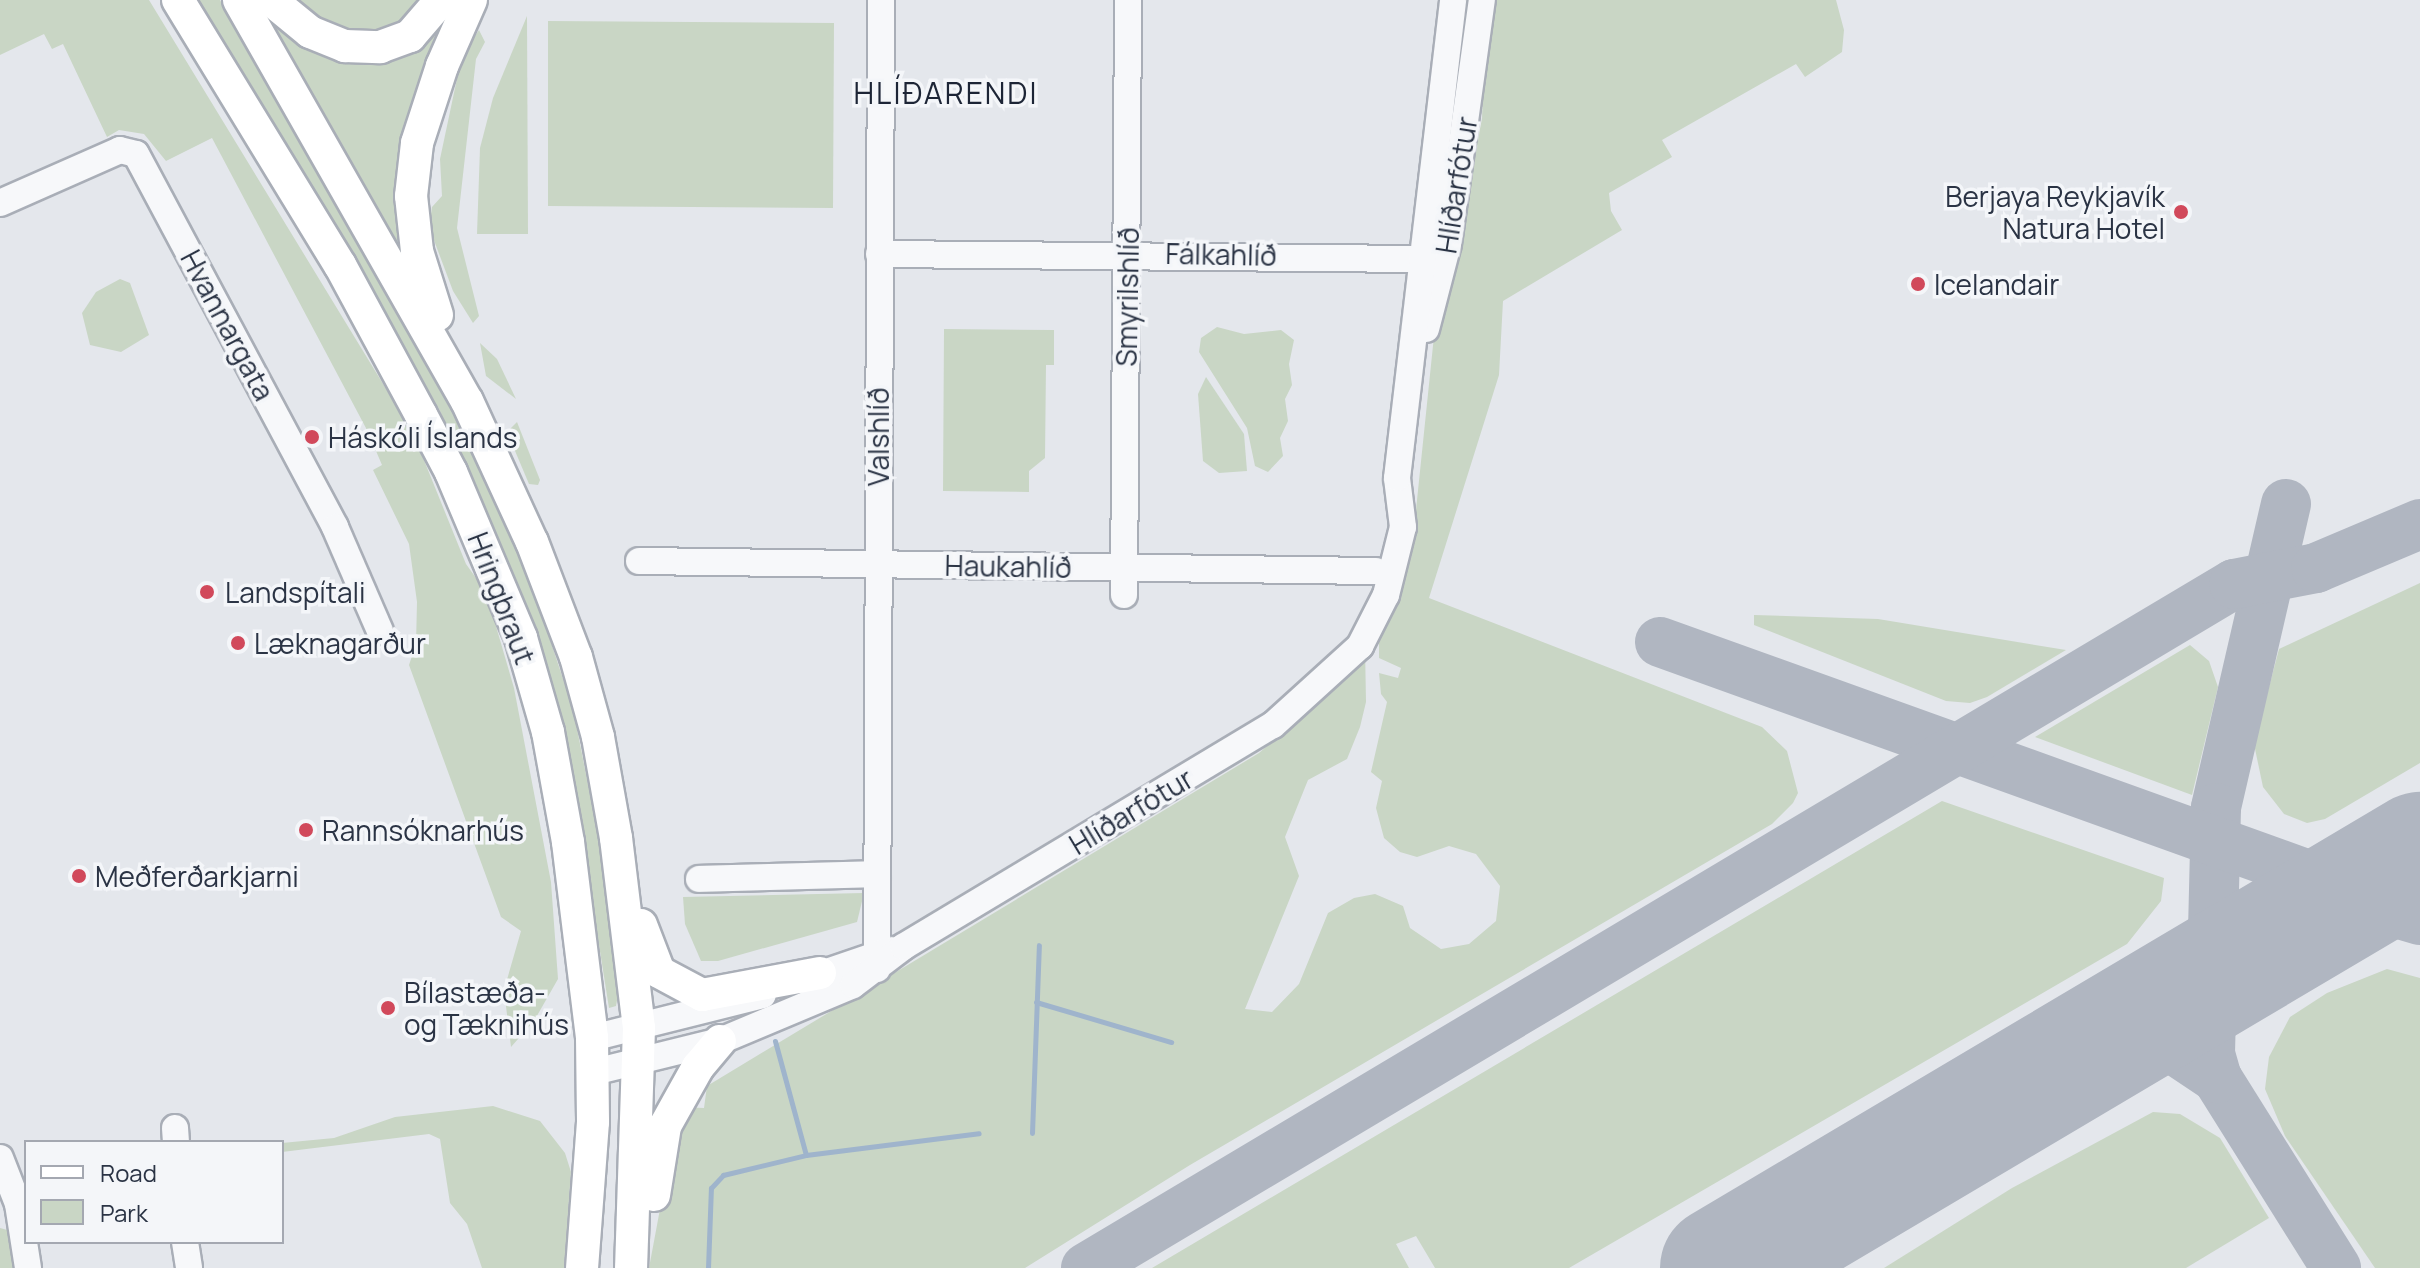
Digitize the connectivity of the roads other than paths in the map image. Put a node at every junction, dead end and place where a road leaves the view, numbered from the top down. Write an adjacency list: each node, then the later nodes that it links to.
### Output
1 (159, 0): 16 (main road)
2 (178, 0): 16 (main road, Hringbraut)
3 (239, 0): 17 (main road, Hringbraut)
4 (271, 0): 5 (main road)
5 (441, 0)
6 (471, 0): 17 (main road)
7 (881, 0): 13 (street, Valshlíð)
8 (1128, 0): 12 (street, Smyrilshlíð)
9 (1453, 0): 14 (street, Hlíðarfótur)
10 (1482, 0): 15 (street, Hlíðarfótur)
11 (0, 203): 24 (street, Hvannargata)
12 (1127, 252): 13 (street, Fálkahlíð); 14 (street, Fálkahlíð); 21 (street, Smyrilshlíð)
13 (879, 254): 20 (street, Valshlíð)
14 (1419, 259): 15 (street, Hlíðarfótur)
15 (1411, 366): 18 (street, Hlíðarfótur)
16 (394, 370): 32 (main road, Hringbraut)
17 (467, 401): 26 (main road, Hringbraut)
18 (1397, 491): 22 (street, Hlíðarfótur); 25 (street, Hlíðarfótur)
19 (639, 561): 20 (street, Haukahlíð)
20 (876, 565): 21 (street, Haukahlíð); 27 (street, Valshlíð)
21 (1123, 568): 22 (street, Haukahlíð); 23 (street, Smyrilshlíð)
22 (1376, 571): 25 (street, Hlíðarfótur)
23 (1124, 595)
24 (380, 631)
25 (1345, 656): 29 (street, Hlíðarfótur)
26 (616, 838): 30 (main road); 31 (main road, Hringbraut)
27 (877, 874): 28 (street); 29 (street, Valshlíð)
28 (699, 879)
29 (877, 961): 30 (street, Hlíðarfótur); 33 (street, Hlíðarfótur)
30 (820, 973): 31 (street, Hlíðarfótur)
31 (639, 1028): 32 (street, Hlíðarfótur); 34 (main road, Hringbraut)
32 (592, 1038): 35 (main road, Hringbraut)
33 (720, 1041): 34 (street, Hlíðarfótur); 40 (main road)
34 (641, 1061): 35 (street, Hlíðarfótur); 40 (main road, Hringbraut)
35 (594, 1072): 43 (main road, Hringbraut)
36 (0, 1158): 37 (street)
37 (24, 1242)
38 (24, 1244): 41 (street)
39 (185, 1244): 42 (street)
40 (633, 1255)
41 (28, 1268)
42 (189, 1268)
43 (582, 1268)

